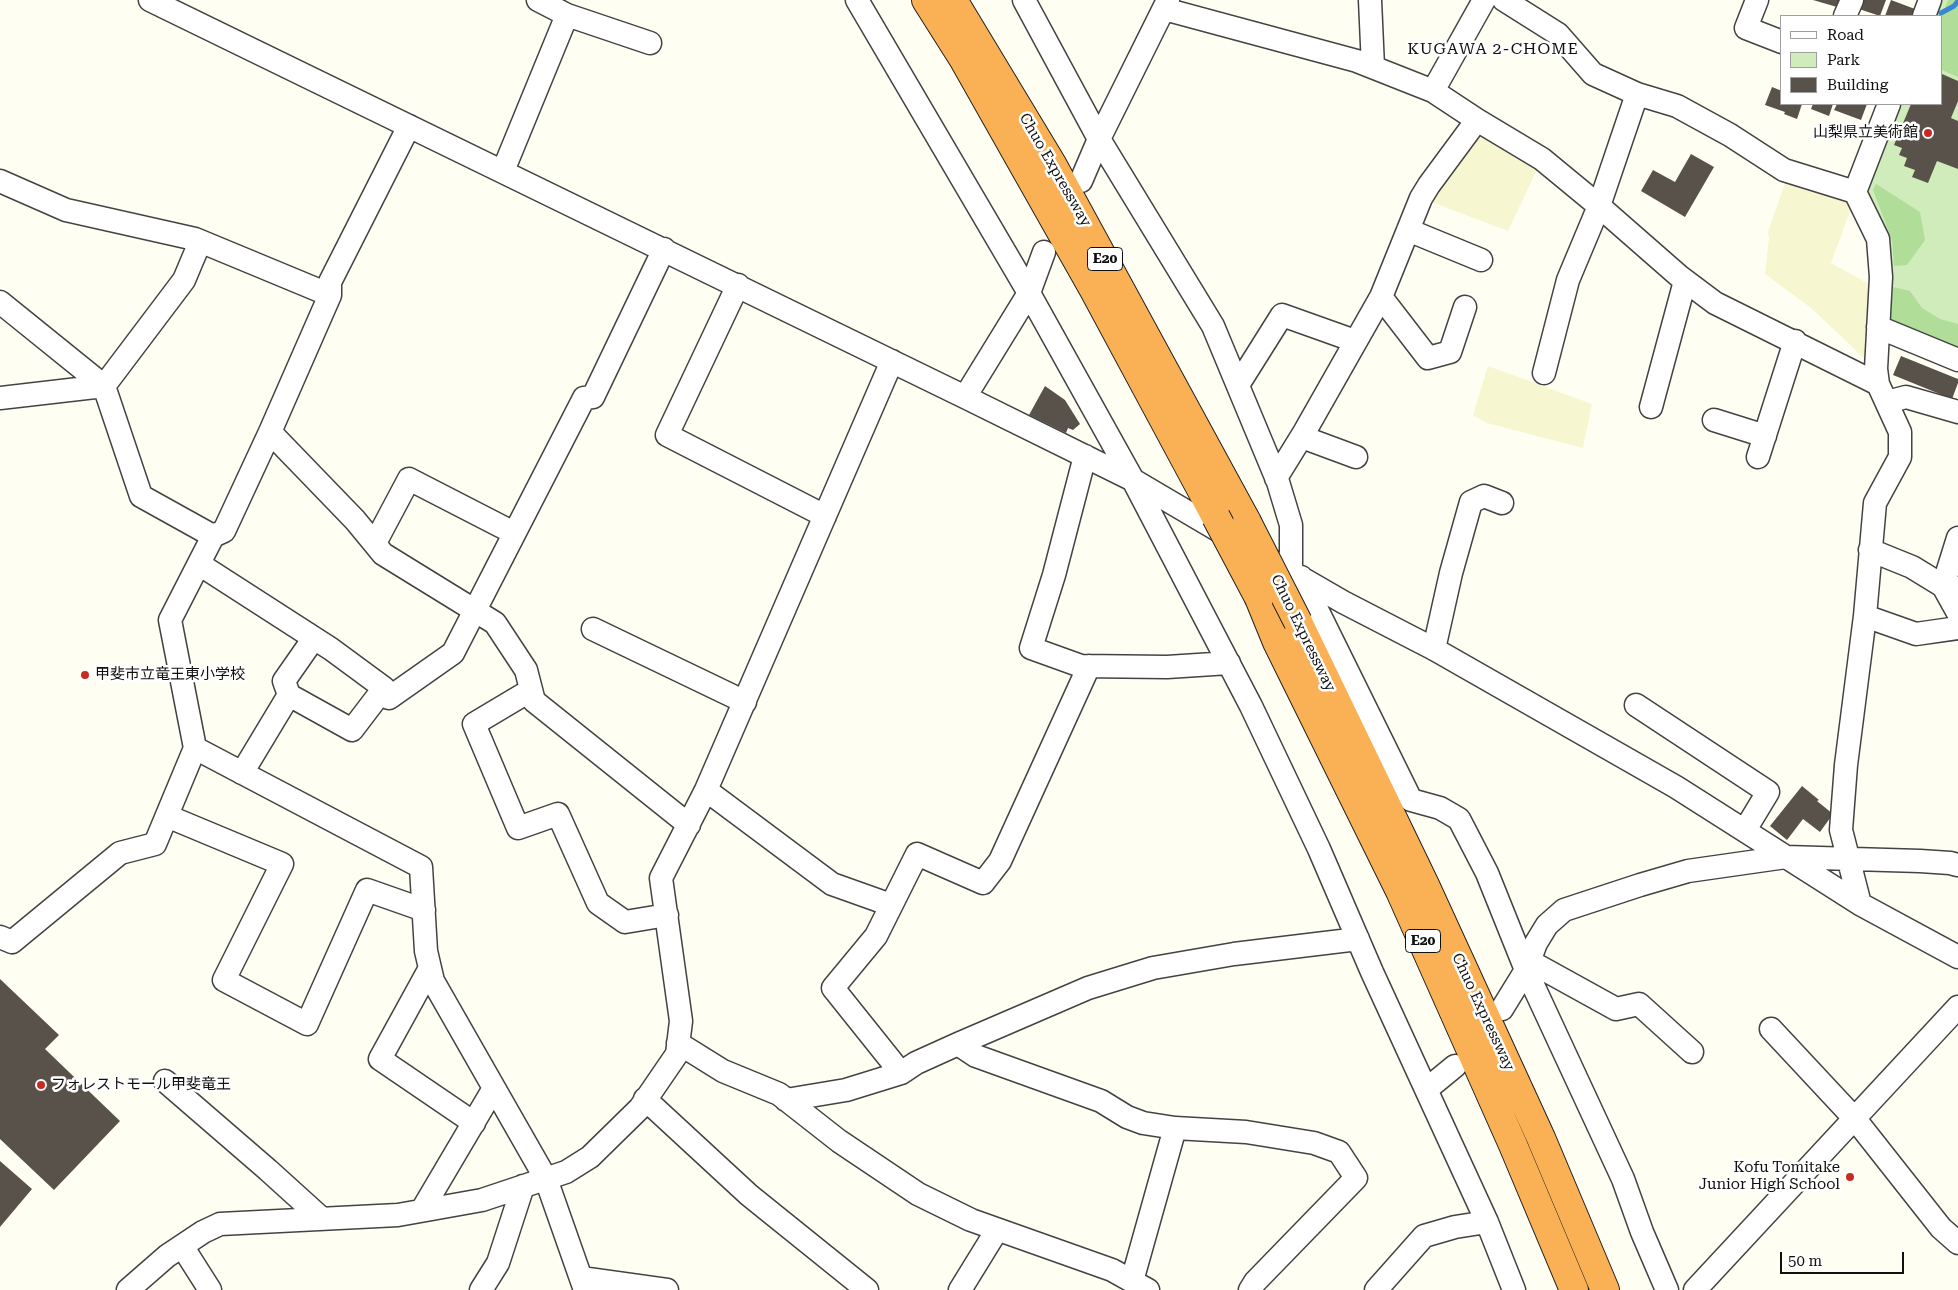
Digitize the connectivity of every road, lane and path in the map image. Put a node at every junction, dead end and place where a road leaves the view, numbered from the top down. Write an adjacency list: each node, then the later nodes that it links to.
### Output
1 (150, 0): 14 (street)
2 (538, 0): 15 (street)
3 (857, 0): 39 (street)
4 (926, 0): 143 (highway, Chuo Expressway / E20, bridge)
5 (954, 0): 144 (highway, Chuo Expressway / E20, bridge)
6 (1024, 0): 26 (street)
7 (1370, 0): 20 (street)
8 (1484, 0): 21 (street)
9 (1504, 0): 22 (street)
10 (1757, 0): 18 (street)
11 (1852, 0): 16 (street)
12 (1930, 0): 17 (street)
13 (1166, 4): 20 (street); 26 (street)
14 (176, 6): 25 (street)
15 (567, 15): 19 (street); 27 (street)
16 (1845, 15)
17 (1924, 15)
18 (1780, 41)
19 (650, 43)
20 (1373, 66): 21 (street)
21 (1433, 91): 24 (street)
22 (1637, 94): 30 (street); 31 (street)
23 (1889, 105): 30 (street)
24 (1477, 120): 31 (street); 32 (street)
25 (409, 126): 27 (street); 40 (street)
26 (1099, 139): 29 (street); 50 (street)
27 (503, 171): 34 (street)
28 (0, 181): 33 (street)
29 (1081, 181)
30 (1855, 192): 44 (street)
31 (1599, 206): 37 (street); 49 (street)
32 (1408, 230): 36 (street); 41 (street)
33 (200, 242): 40 (street); 51 (street)
34 (664, 249): 38 (street); 68 (street)
35 (1044, 252): 39 (street)
36 (1481, 260)
37 (1685, 280): 46 (street); 55 (street)
38 (738, 285): 48 (street); 67 (street)
39 (1029, 293): 53 (street); 65 (street)
40 (330, 295): 58 (street)
41 (1382, 296): 43 (street); 45 (street)
42 (0, 302): 51 (street)
43 (1464, 307)
44 (1878, 327): 47 (street); 52 (street)
45 (1355, 341): 50 (street); 60 (street)
46 (1795, 342): 52 (street); 59 (street)
47 (1958, 360)
48 (892, 361): 53 (street); 67 (street)
49 (1544, 373)
50 (1238, 385): 64 (street)
51 (104, 386): 54 (street); 69 (street)
52 (1882, 393): 56 (street); 72 (street)
53 (965, 397): 61 (street)
54 (0, 398)
55 (1651, 407)
56 (1958, 412)
57 (1714, 420): 59 (street)
58 (270, 432): 69 (street); 71 (street)
59 (1765, 436): 63 (street)
60 (1302, 437): 62 (street); 64 (street)
61 (1085, 456): 65 (street); 84 (street)
62 (1356, 457)
63 (1758, 457)
64 (1276, 478): 74 (street)
65 (1133, 480): 74 (street); 83 (street)
66 (1502, 503): 82 (street)
67 (825, 516): 88 (street)
68 (514, 533): 71 (street); 76 (street)
69 (213, 536): 73 (street)
70 (1958, 538): 75 (street)
71 (374, 543): 76 (street)
72 (1870, 550): 75 (street); 78 (street)
73 (199, 564): 81 (street); 90 (street)
74 (1296, 575): 82 (street); 106 (street)
75 (1950, 587): 77 (street)
76 (474, 610): 85 (street); 87 (street)
77 (1958, 612)
78 (1865, 616): 79 (street); 97 (street)
79 (1958, 628)
80 (593, 629): 88 (street)
81 (314, 638): 86 (street); 86 (street)
82 (1434, 649): 95 (street)
83 (1229, 663): 84 (street); 104 (street)
84 (1089, 666): 100 (street)
85 (531, 690): 94 (street); 102 (street)
86 (289, 695): 91 (street)
87 (389, 698)
88 (744, 702): 92 (street)
89 (1636, 705): 95 (street)
90 (195, 748): 91 (street); 93 (street)
91 (242, 773): 101 (street)
92 (706, 790): 94 (street); 100 (street)
93 (167, 816): 101 (street); 103 (street)
94 (689, 825): 102 (street)
95 (1745, 830): 96 (street)
96 (1786, 857): 97 (street); 99 (street); 106 (street)
97 (1848, 859): 98 (street); 99 (street)
98 (1958, 865)
99 (1860, 904): 105 (street)
100 (891, 905): 115 (street)
101 (424, 910): 107 (street)
102 (667, 914): 111 (street)
103 (0, 937)
104 (1358, 938): 112 (street); 118 (street)
105 (1958, 957)
106 (1528, 966): 109 (street); 113 (street); 145 (street)
107 (430, 968): 117 (street); 122 (street)
108 (1958, 1007): 121 (street)
109 (1502, 1009)
110 (1771, 1029): 121 (street)
111 (678, 1043): 119 (street); 120 (street)
112 (958, 1044): 115 (street); 123 (street)
113 (1692, 1052)
114 (1455, 1066): 118 (street)
115 (901, 1073): 120 (street)
116 (164, 1081): 127 (street)
117 (494, 1088): 122 (street); 124 (street)
118 (1427, 1089): 128 (street)
119 (646, 1099): 124 (street); 138 (street)
120 (786, 1100): 129 (street)
121 (1855, 1119): 130 (street); 146 (street)
122 (474, 1123): 126 (street)
123 (1175, 1128): 133 (street); 140 (street)
124 (546, 1179): 125 (street); 132 (street)
125 (523, 1186): 126 (street); 136 (street)
126 (422, 1210): 127 (street)
127 (321, 1218): 131 (street)
128 (1487, 1222): 141 (street); 142 (street)
129 (997, 1230): 133 (street); 139 (street)
130 (1958, 1243)
131 (182, 1246): 134 (street); 135 (street)
132 (583, 1284): 137 (street)
133 (1140, 1286)
134 (128, 1290)
135 (210, 1290)
136 (481, 1290)
137 (668, 1290)
138 (867, 1290)
139 (960, 1290)
140 (1250, 1290)
141 (1376, 1290)
142 (1514, 1290)
143 (1574, 1290)
144 (1605, 1290)
145 (1667, 1290)
146 (1696, 1290)

